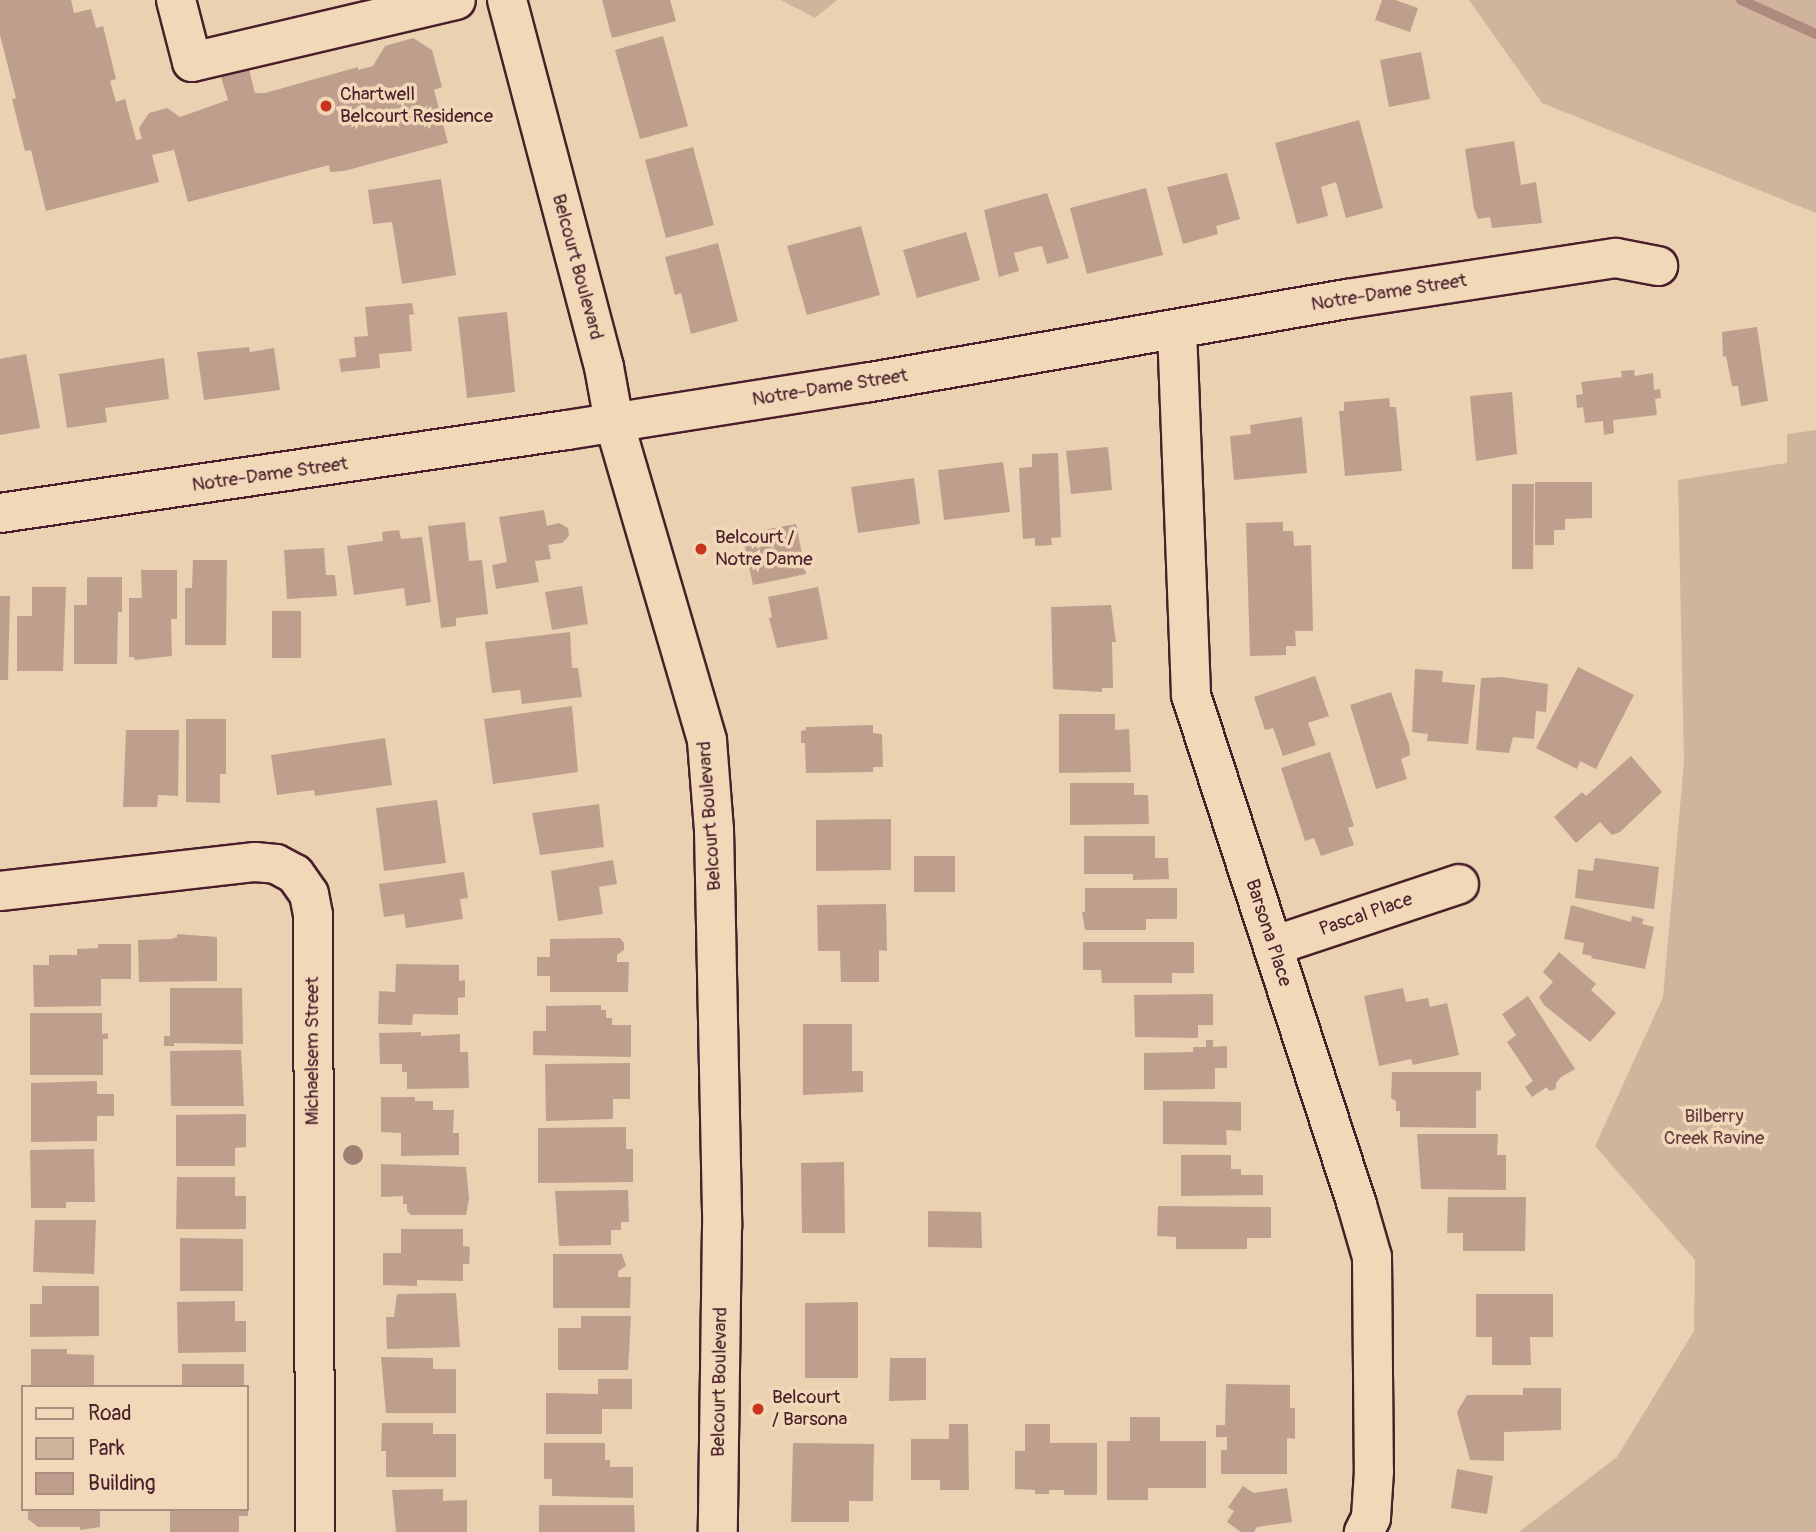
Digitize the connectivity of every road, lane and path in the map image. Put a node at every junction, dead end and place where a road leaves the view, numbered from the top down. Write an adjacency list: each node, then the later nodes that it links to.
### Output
1 (176, 0): 2 (street)
2 (456, 0)
3 (507, 0): 6 (street, Belcourt Boulevard)
4 (1658, 266): 5 (street, Notre-Dame Street)
5 (1177, 329): 6 (street, Notre-Dame Street); 10 (street, Barsona Place)
6 (614, 422): 7 (street, Notre-Dame Street); 12 (street, Belcourt Boulevard)
7 (0, 513)
8 (1459, 884): 10 (street, Pascal Place)
9 (0, 891): 11 (street, Michaelsem Street)
10 (1273, 946): 13 (street, Barsona Place)
11 (316, 1532)
12 (718, 1532)
13 (1364, 1532)

